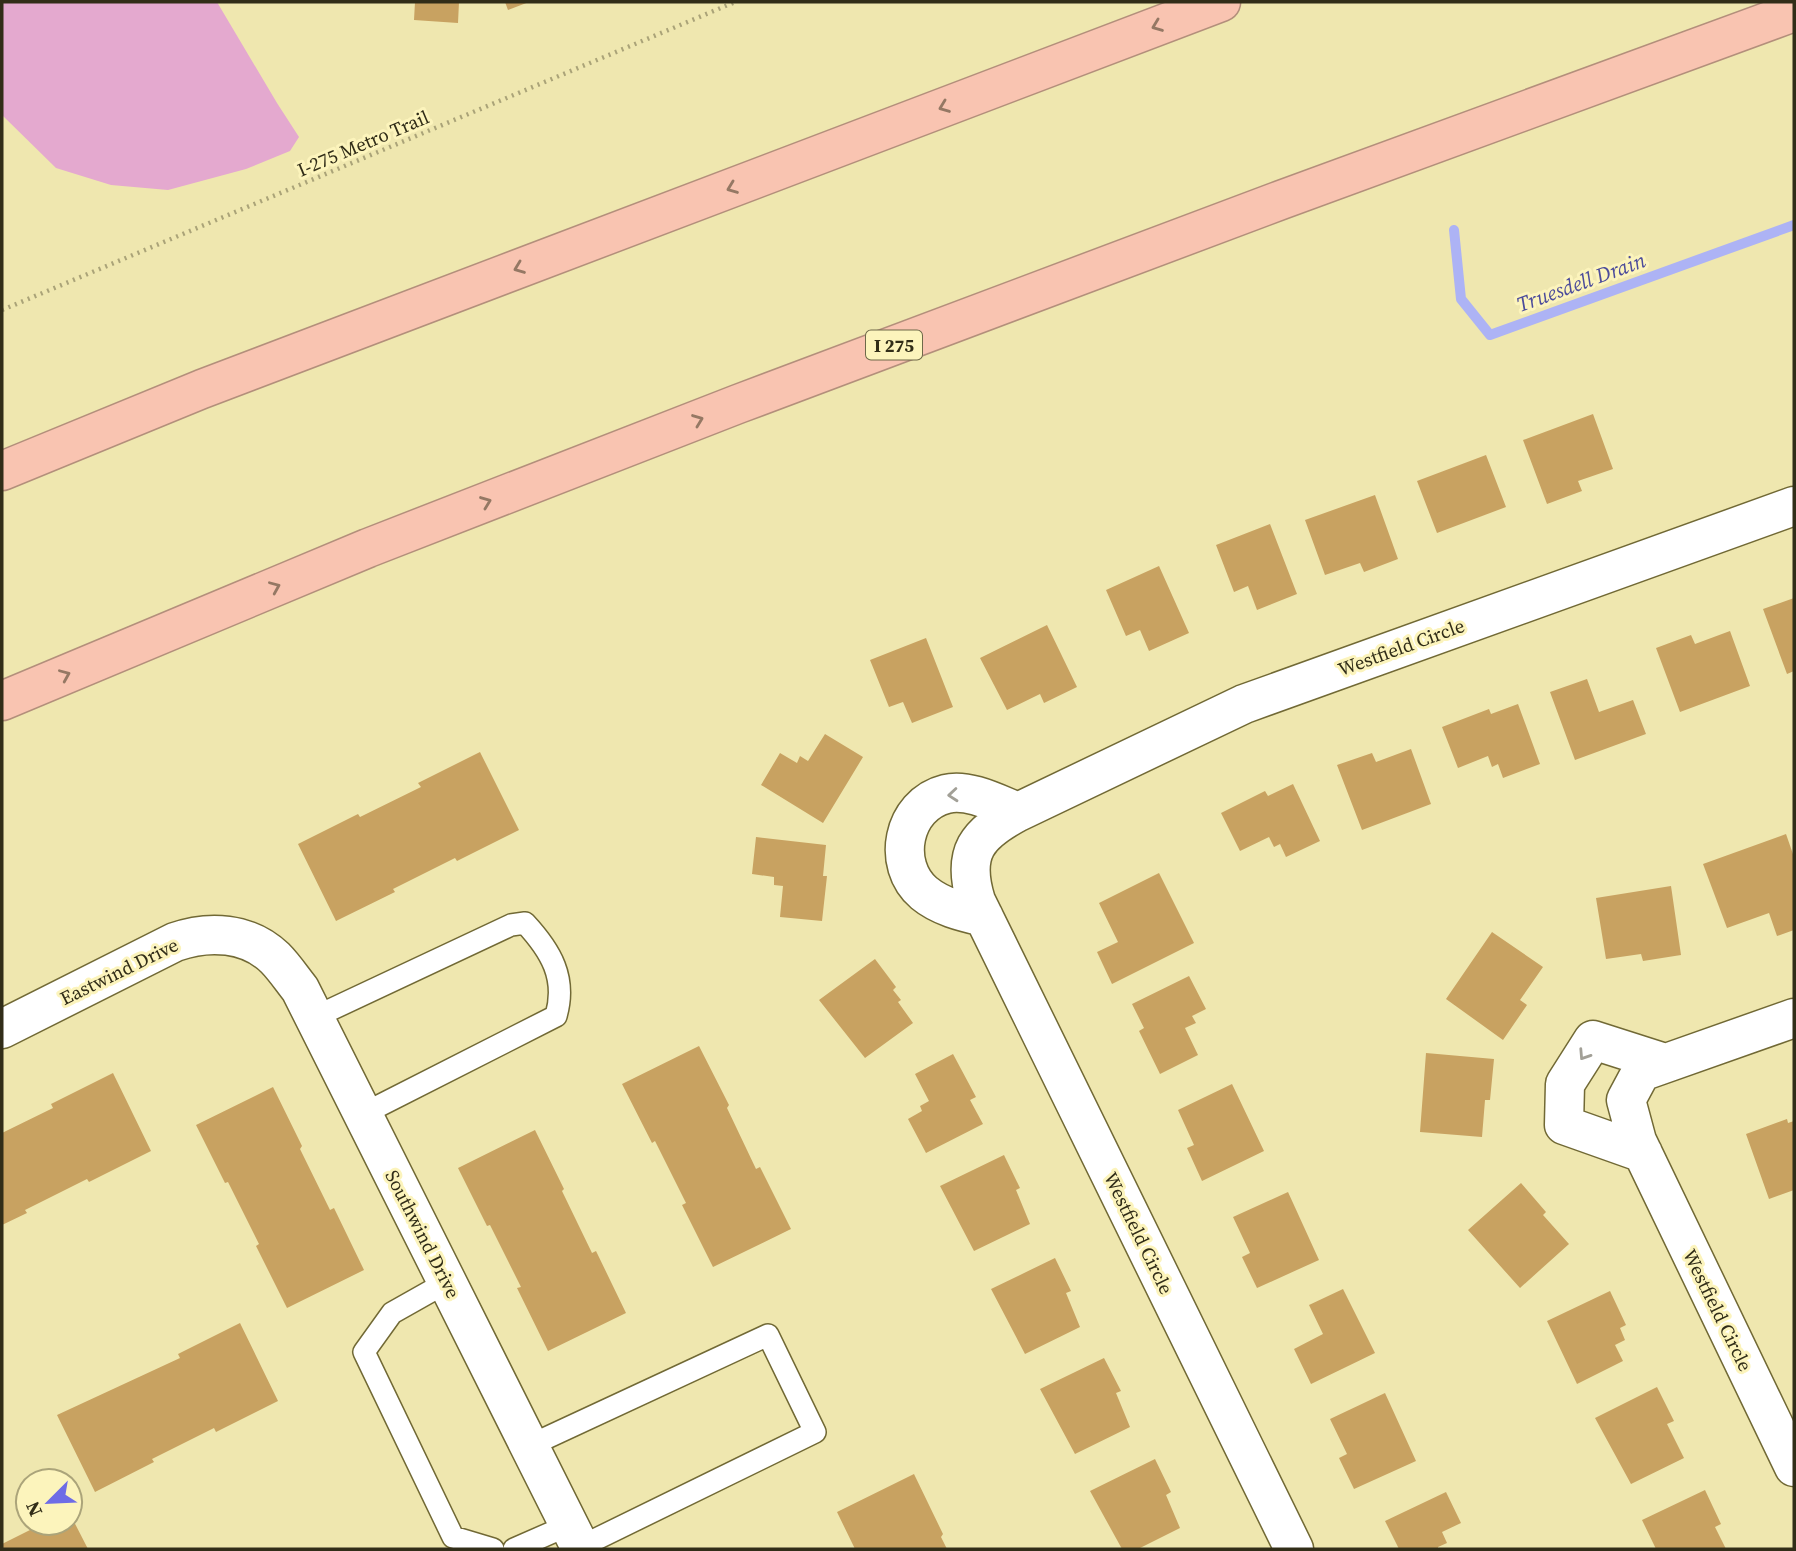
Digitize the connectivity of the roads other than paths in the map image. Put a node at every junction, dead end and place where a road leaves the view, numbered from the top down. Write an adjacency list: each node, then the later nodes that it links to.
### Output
1 (1221, 2): 3 (highway, one-way to 3)
2 (1794, 12): 5 (highway, I 275, one-way to 2)
3 (2, 471)
4 (1794, 506): 6 (street, Westfield Circle)
5 (2, 701)
6 (1018, 812): 7 (street, Westfield Circle); 7 (street, one-way to 7)
7 (984, 917): 21 (street, Westfield Circle)
8 (241, 939): 9 (street, Southwind Drive); 11 (street, Eastwind Drive)
9 (315, 1017): 13 (street, Southwind Drive); 13 (lane)
10 (1794, 1018): 12 (street, Westfield Circle)
11 (2, 1029)
12 (1665, 1063): 14 (street, Westfield Circle); 14 (street, one-way to 14)
13 (363, 1114): 15 (street, Southwind Drive)
14 (1643, 1153): 17 (street, Westfield Circle)
15 (447, 1282): 16 (street, Southwind Drive); 19 (lane)
16 (529, 1447): 18 (street, Southwind Drive); 18 (lane)
17 (1794, 1467)
18 (576, 1540): 20 (lane)
19 (493, 1549)
20 (514, 1549)
21 (1294, 1549)

